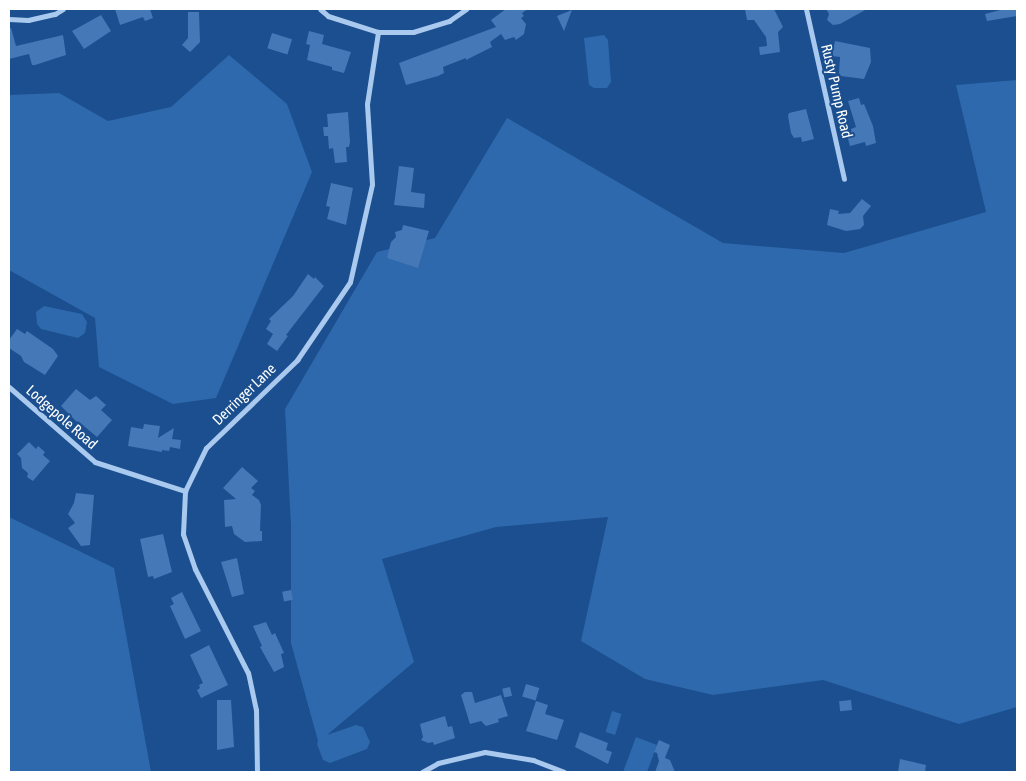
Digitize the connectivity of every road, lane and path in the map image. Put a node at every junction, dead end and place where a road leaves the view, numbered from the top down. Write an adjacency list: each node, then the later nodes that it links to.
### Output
1 (63, 9): 5 (street)
2 (320, 9): 6 (street)
3 (466, 9): 6 (street)
4 (806, 9): 7 (street, Rusty Pump Road)
5 (9, 19)
6 (378, 32): 9 (street, Derringer Lane)
7 (844, 179)
8 (9, 387): 9 (street, Lodgepole Road)
9 (185, 491): 10 (street, Derringer Lane)
10 (257, 772)
11 (422, 772): 12 (street)
12 (564, 772)

